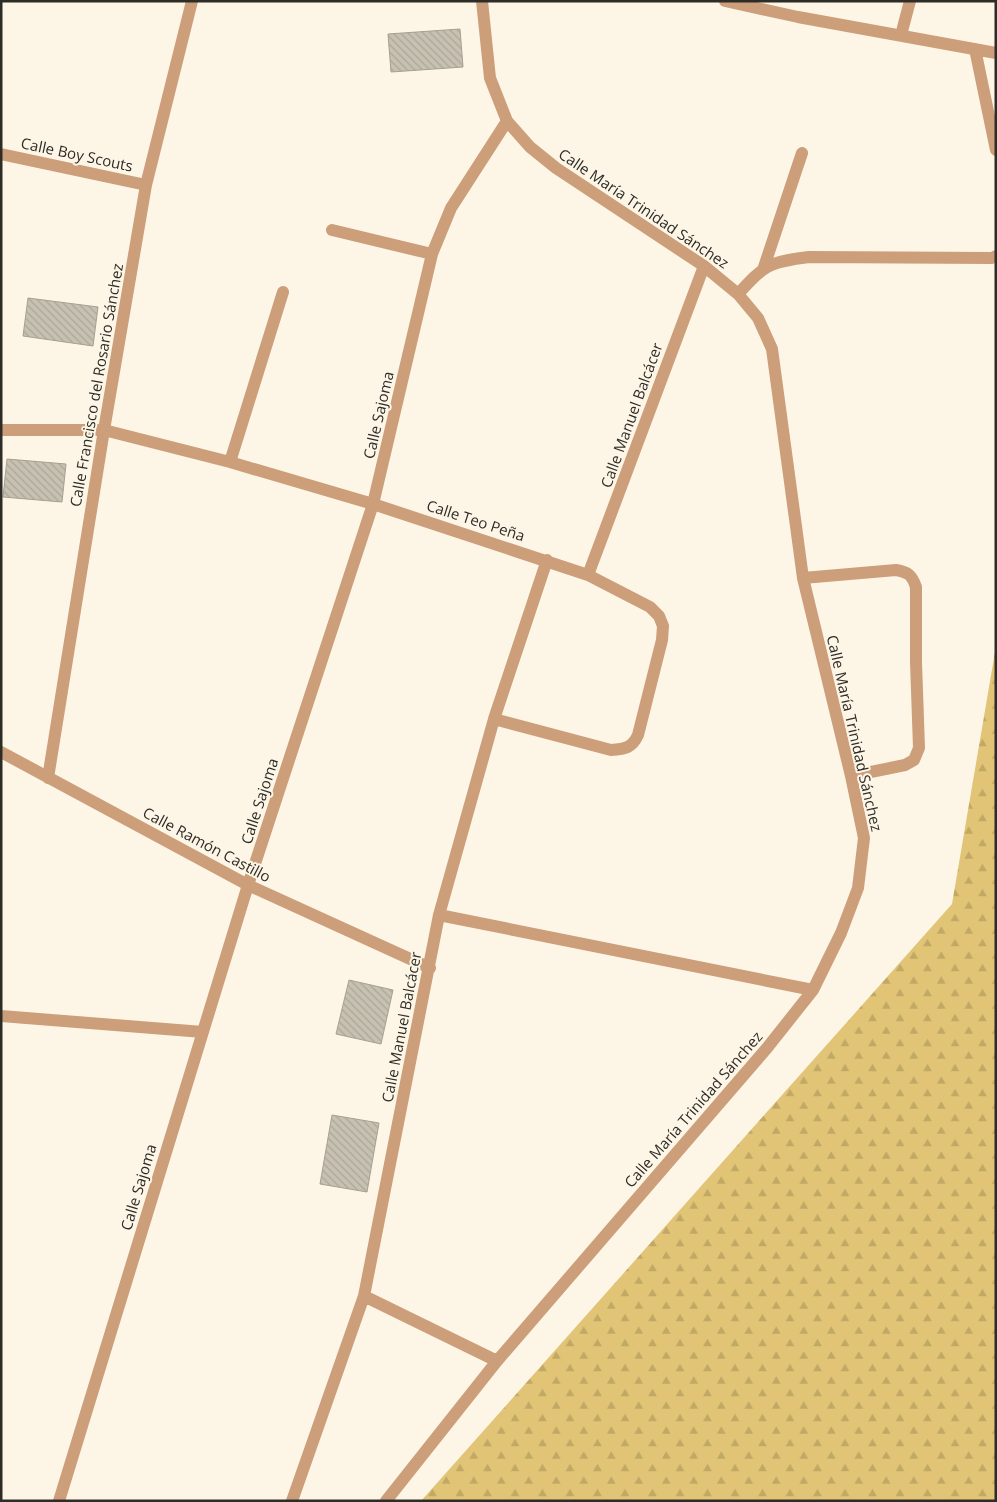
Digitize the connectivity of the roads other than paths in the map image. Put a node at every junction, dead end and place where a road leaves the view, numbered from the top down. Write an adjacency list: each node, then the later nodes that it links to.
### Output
1 (192, 1): 12 (street, Calle Francisco del Rosario Sánchez)
2 (482, 1): 8 (street, Calle María Trinidad Sánchez)
3 (725, 1): 5 (street)
4 (910, 1): 5 (street)
5 (901, 35): 6 (street)
6 (975, 49): 7 (street); 9 (street)
7 (996, 53)
8 (507, 120): 14 (street, Calle Sajoma); 16 (street, Calle María Trinidad Sánchez)
9 (996, 150)
10 (802, 153): 17 (street)
11 (1, 154): 12 (street, Calle Boy Scouts)
12 (146, 185): 21 (street, Calle Francisco del Rosario Sánchez)
13 (332, 230): 14 (street)
14 (432, 254): 23 (street, Calle Sajoma)
15 (996, 256): 17 (street)
16 (704, 266): 19 (street, Calle María Trinidad Sánchez); 25 (street, Calle Manuel Balcácer)
17 (764, 267): 19 (street)
18 (283, 292): 22 (street)
19 (738, 294): 26 (street, Calle María Trinidad Sánchez)
20 (1, 430): 21 (street, Calle Teo Peña)
21 (104, 430): 22 (street, Calle Teo Peña); 30 (street, Calle Francisco del Rosario Sánchez)
22 (230, 462): 23 (street, Calle Teo Peña)
23 (374, 504): 24 (street, Calle Teo Peña); 31 (street, Calle Sajoma)
24 (547, 560): 25 (street, Calle Teo Peña); 27 (street, Calle Manuel Balcácer)
25 (588, 575): 27 (street, Calle Teo Peña)
26 (803, 578): 29 (street, Calle María Trinidad Sánchez); 29 (street)
27 (494, 719): 32 (street, Calle Manuel Balcácer)
28 (1, 752): 30 (street, Calle Ramón Castillo)
29 (851, 776): 34 (street, Calle María Trinidad Sánchez)
30 (48, 778): 31 (street, Calle Ramón Castillo)
31 (248, 885): 33 (street, Calle Ramón Castillo); 36 (street, Calle Sajoma)
32 (439, 915): 33 (street, Calle Manuel Balcácer); 34 (street)
33 (430, 968): 37 (street, Calle Manuel Balcácer)
34 (813, 990): 38 (street, Calle María Trinidad Sánchez)
35 (1, 1016): 36 (street)
36 (203, 1032): 39 (street, Calle Sajoma)
37 (364, 1296): 38 (street); 40 (street, Calle Manuel Balcácer)
38 (497, 1361): 41 (street, Calle María Trinidad Sánchez)
39 (59, 1501)
40 (292, 1501)
41 (386, 1501)

